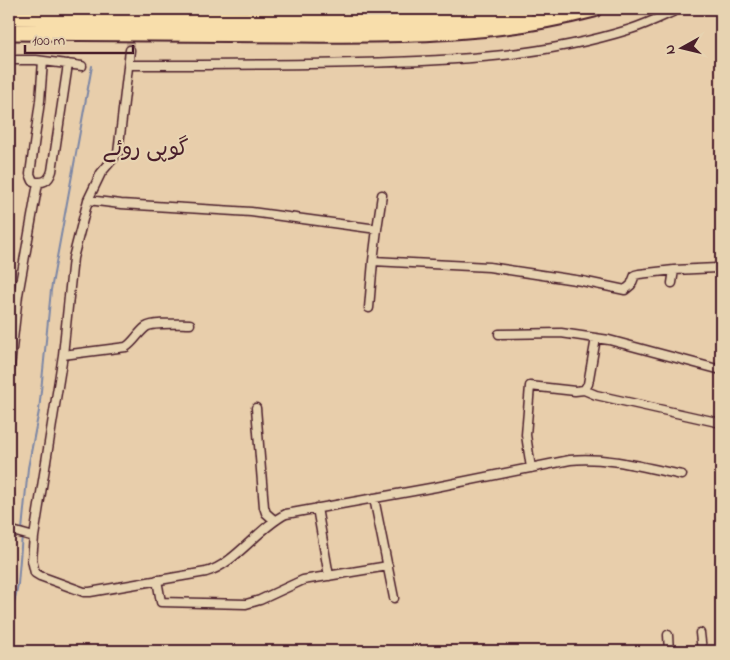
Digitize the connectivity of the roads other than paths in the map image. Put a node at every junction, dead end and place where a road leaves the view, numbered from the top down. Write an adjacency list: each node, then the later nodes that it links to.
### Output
1 (526, 9): 4 (highway)
2 (594, 9): 5 (highway)
3 (679, 9): 11 (street)
4 (9, 17)
5 (9, 32)
6 (130, 50): 11 (street)
7 (9, 60): 8 (street)
8 (43, 61): 9 (street); 12 (street)
9 (68, 64): 10 (street); 12 (street)
10 (82, 66)
11 (128, 66): 14 (street)
12 (38, 183): 26 (street)
13 (382, 195): 15 (street)
14 (88, 200): 15 (street); 24 (street)
15 (377, 229): 16 (street)
16 (373, 261): 18 (street); 20 (street)
17 (717, 268): 18 (street)
18 (674, 270): 19 (street)
19 (672, 283)
20 (369, 308)
21 (190, 324): 24 (street)
22 (499, 334): 23 (street)
23 (596, 338): 25 (street); 27 (street)
24 (63, 355): 36 (street)
25 (721, 370)
26 (9, 376)
27 (584, 390): 29 (street); 30 (street)
28 (256, 408): 34 (street)
29 (721, 423)
30 (532, 468): 31 (street); 32 (street)
31 (682, 475)
32 (374, 498): 33 (street); 37 (street)
33 (317, 508): 34 (street); 38 (street)
34 (274, 520): 39 (street)
35 (9, 530): 36 (street)
36 (28, 535): 39 (street)
37 (388, 566): 38 (street); 40 (street)
38 (328, 576): 39 (street)
39 (157, 580)
40 (394, 598)
41 (700, 633): 44 (street)
42 (668, 635): 43 (street)
43 (669, 651)
44 (702, 651)

